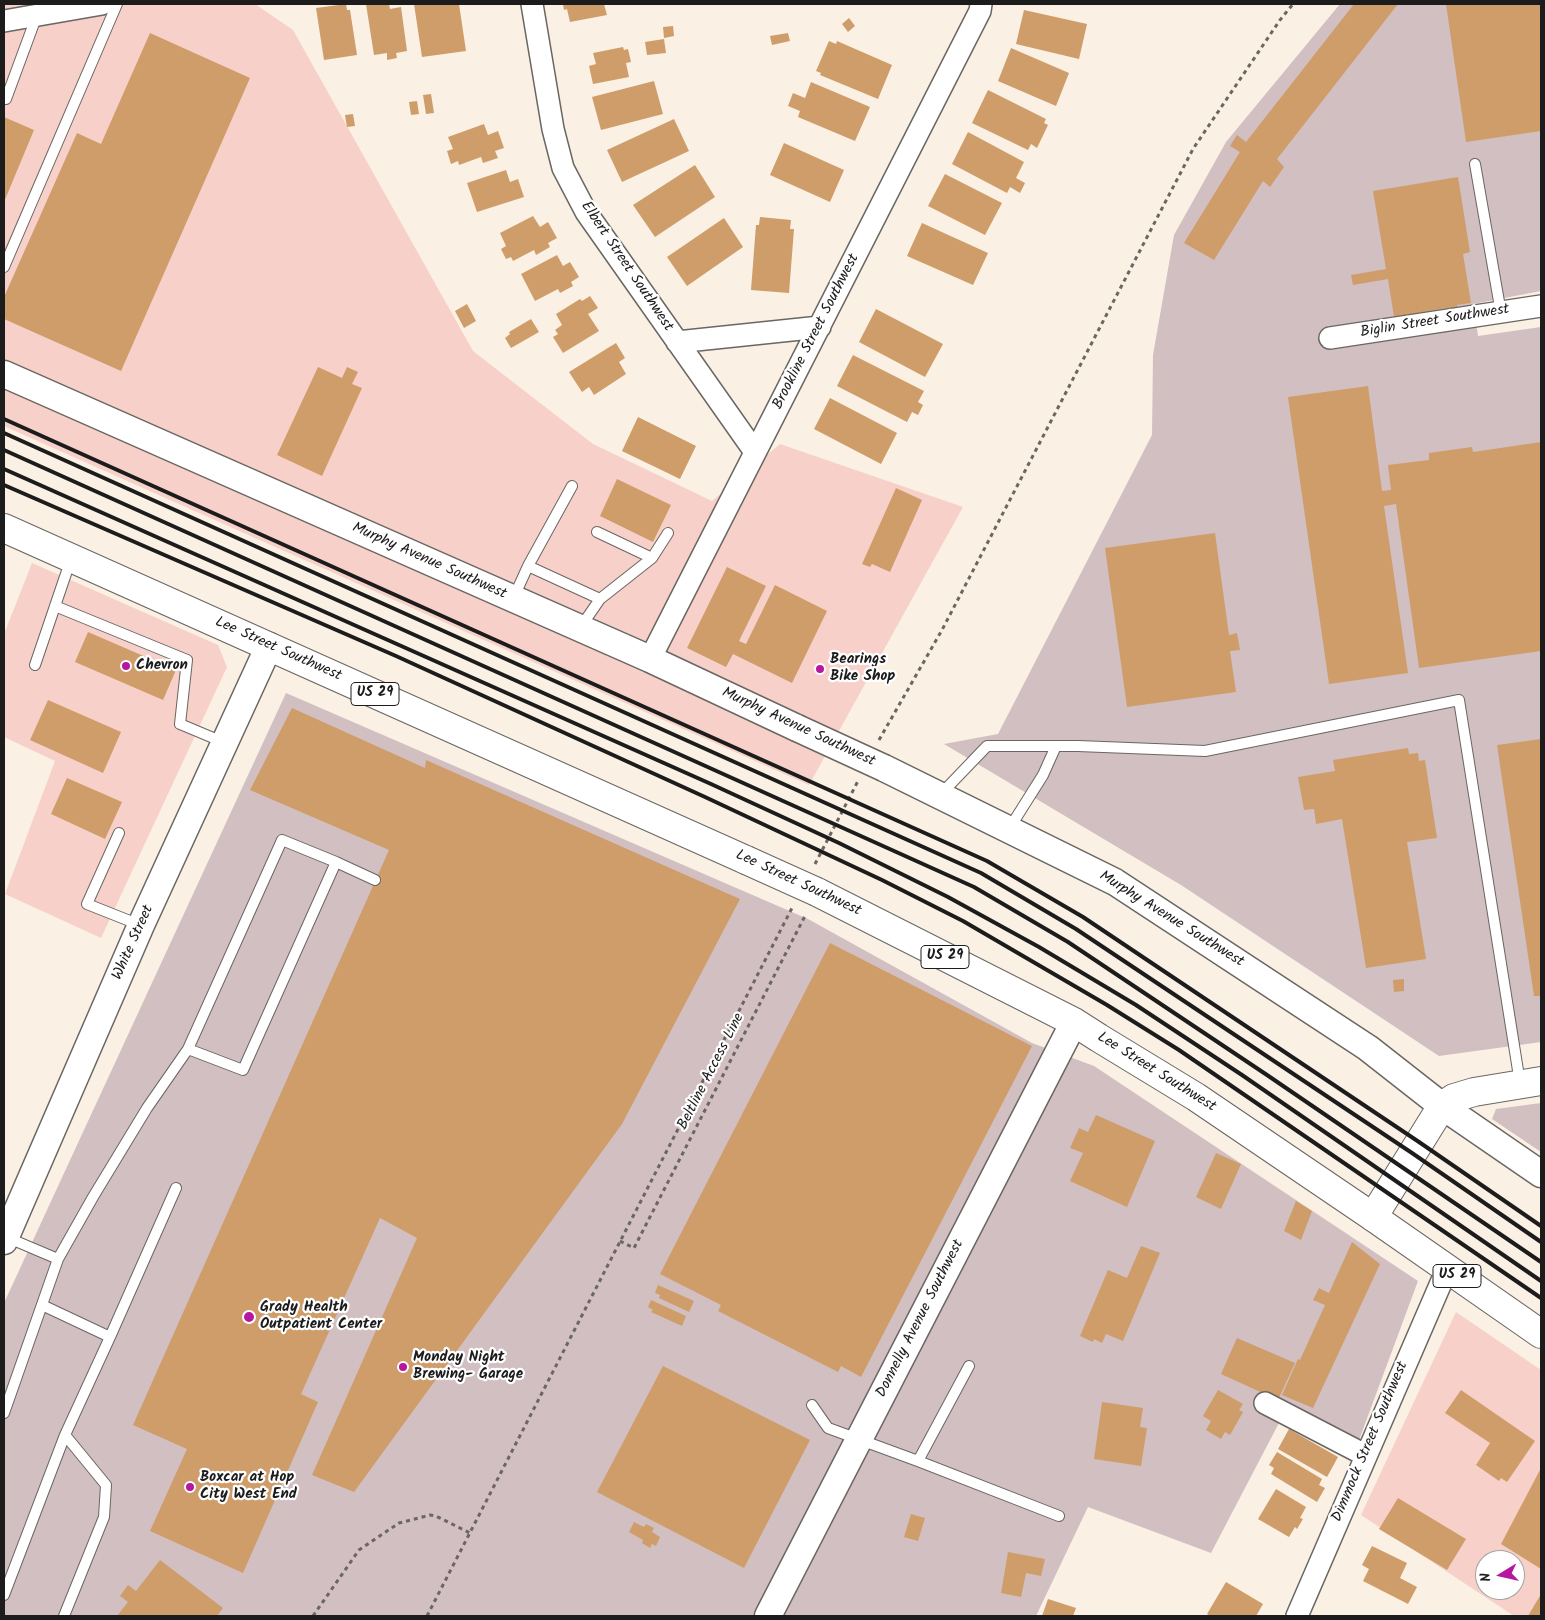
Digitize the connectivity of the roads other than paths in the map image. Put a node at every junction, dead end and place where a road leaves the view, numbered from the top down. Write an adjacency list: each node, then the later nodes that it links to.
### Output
1 (102, 4): 5 (street)
2 (117, 4): 9 (lane)
3 (532, 4): 14 (street, Elbert Street Southwest)
4 (981, 4): 12 (street, Brookline Street Southwest)
5 (37, 15): 6 (street); 7 (lane)
6 (4, 21)
7 (6, 99)
8 (1475, 164): 11 (lane)
9 (4, 267)
10 (1541, 306): 11 (street, Biglin Street Southwest)
11 (1501, 312): 13 (street, Biglin Street Southwest)
12 (820, 327): 14 (street); 16 (street, Brookline Street Southwest)
13 (1330, 338)
14 (677, 342): 16 (street, Elbert Street Southwest)
15 (4, 374): 24 (street, Murphy Avenue Southwest)
16 (755, 452): 29 (street, Brookline Street Southwest)
17 (572, 486): 23 (lane)
18 (4, 528): 21 (main road, Lee Street Southwest / US 29)
19 (597, 532): 22 (lane)
20 (668, 533): 22 (lane)
21 (71, 558): 26 (lane); 28 (main road, Lee Street Southwest / US 29)
22 (652, 558): 25 (lane)
23 (528, 566): 24 (lane); 25 (lane)
24 (513, 599): 27 (street, Murphy Avenue Southwest)
25 (600, 599): 27 (lane)
26 (55, 606): 30 (lane); 31 (lane)
27 (579, 628): 29 (street, Murphy Avenue Southwest)
28 (268, 646): 31 (street, White Street); 39 (main road, Lee Street Southwest / US 29, bridge)
29 (650, 659): 33 (street, Murphy Avenue Southwest, bridge)
30 (35, 665)
31 (225, 743): 38 (street, White Street)
32 (1056, 746): 33 (lane); 34 (lane); 41 (lane)
33 (940, 796): 34 (street, Murphy Avenue Southwest)
34 (1009, 830): 42 (street, Murphy Avenue Southwest)
35 (119, 833): 38 (lane)
36 (336, 862): 37 (lane); 40 (lane); 40 (lane)
37 (375, 880)
38 (141, 925): 44 (street, White Street)
39 (1074, 1022): 47 (main road, Lee Street Southwest / US 29); 59 (street, Donnelly Avenue Southwest)
40 (188, 1049): 49 (lane)
41 (1531, 1083): 42 (main road)
42 (1442, 1106): 43 (street, Murphy Avenue Southwest); 47 (main road)
43 (1541, 1174)
44 (28, 1185): 46 (street); 48 (street, White Street)
45 (176, 1188): 53 (lane)
46 (4, 1208)
47 (1373, 1217): 50 (main road, Lee Street Southwest / US 29)
48 (5, 1239): 49 (lane)
49 (58, 1259): 51 (lane)
50 (1447, 1269): 52 (main road, Lee Street Southwest / US 29); 60 (street, Dimmock Street Southwest)
51 (42, 1305): 53 (lane); 57 (lane)
52 (1541, 1334)
53 (110, 1337): 58 (lane)
54 (969, 1366): 61 (lane)
55 (1265, 1403): 60 (street)
56 (812, 1405): 59 (lane)
57 (4, 1413)
58 (66, 1435): 63 (lane); 64 (lane)
59 (859, 1440): 61 (lane); 65 (street, Donnelly Avenue Southwest)
60 (1366, 1455): 66 (street, Dimmock Street Southwest)
61 (918, 1461): 62 (lane)
62 (1059, 1516)
63 (4, 1595)
64 (64, 1616)
65 (768, 1616)
66 (1297, 1616)

